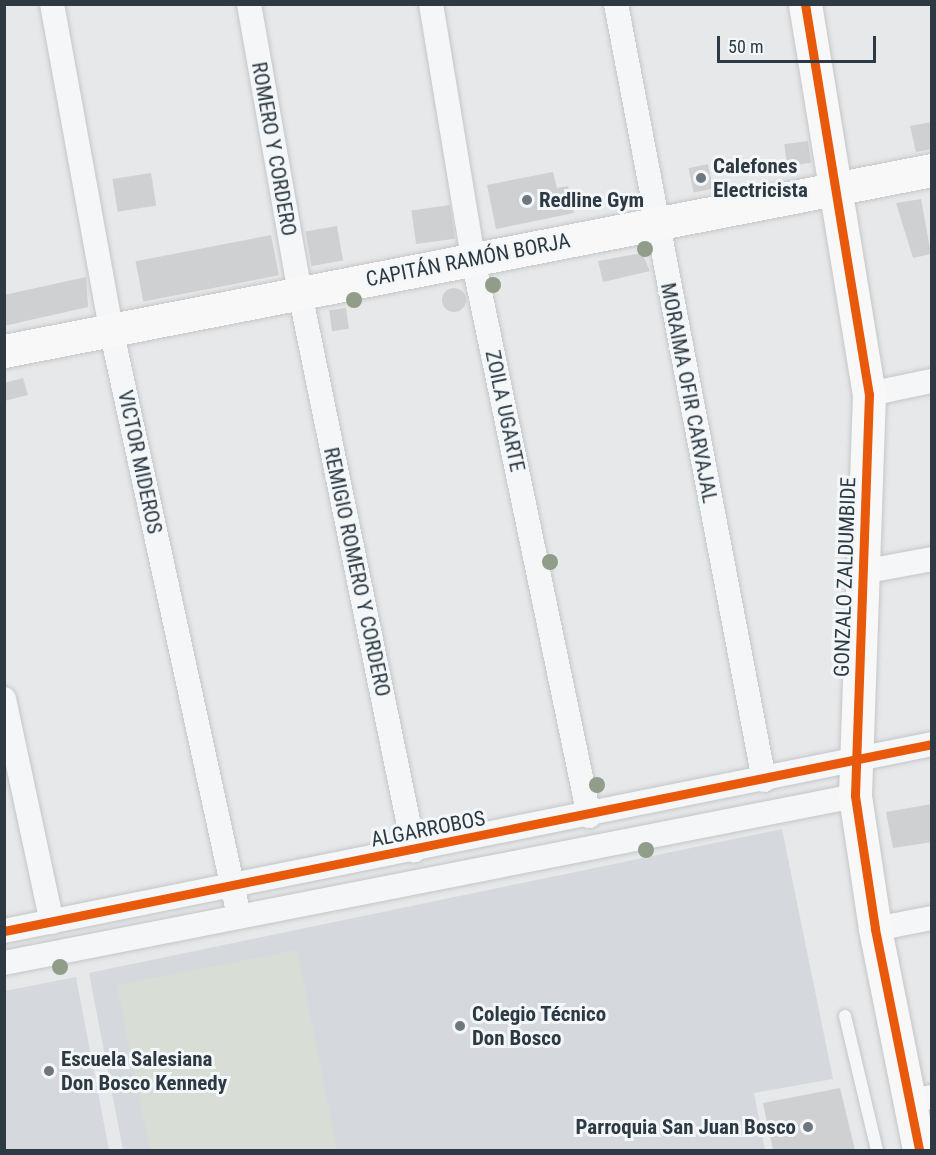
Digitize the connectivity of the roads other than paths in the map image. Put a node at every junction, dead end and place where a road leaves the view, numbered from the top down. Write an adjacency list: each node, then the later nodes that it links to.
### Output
1 (52, 4): 11 (street, VICTOR MIDEROS)
2 (249, 4): 10 (street, ROMERO Y CORDERO)
3 (431, 4): 9 (street, ZOILA UGARTE)
4 (616, 4): 8 (street, MORAIMA OFIR CARVAJAL)
5 (805, 4): 7 (street, GONZALO ZALDUMBIDE)
6 (932, 170): 7 (street, CAPITÁN RAMÓN BORJA)
7 (836, 186): 8 (street, CAPITÁN RAMÓN BORJA); 14 (street, GONZALO ZALDUMBIDE)
8 (655, 223): 9 (street, CAPITÁN RAMÓN BORJA); 20 (street, MORAIMA OFIR CARVAJAL)
9 (474, 259): 10 (street, CAPITÁN RAMÓN BORJA); 22 (street, ZOILA UGARTE)
10 (300, 293): 11 (street, CAPITÁN RAMÓN BORJA); 23 (street, REMIGIO ROMERO Y CORDERO)
11 (111, 329): 12 (street, CAPITÁN RAMÓN BORJA); 24 (street, VICTOR MIDEROS)
12 (4, 351)
13 (932, 381): 14 (street)
14 (869, 393): 16 (street, GONZALO ZALDUMBIDE)
15 (932, 559): 16 (street)
16 (862, 572): 19 (street, GONZALO ZALDUMBIDE)
17 (4, 699): 27 (street)
18 (932, 744): 19 (street, ALGARROBOS)
19 (858, 759): 20 (street, ALGARROBOS); 21 (street, GONZALO ZALDUMBIDE)
20 (764, 780): 22 (street, ALGARROBOS)
21 (855, 796): 25 (street); 28 (street, GONZALO ZALDUMBIDE)
22 (589, 816): 23 (street, ALGARROBOS)
23 (414, 850): 24 (street, ALGARROBOS)
24 (233, 887): 25 (street, VICTOR MIDEROS); 27 (street, ALGARROBOS)
25 (238, 916): 30 (street)
26 (932, 918): 28 (street)
27 (52, 922): 29 (street, ALGARROBOS)
28 (875, 929): 32 (street, GONZALO ZALDUMBIDE)
29 (4, 931)
30 (4, 963)
31 (845, 1016): 33 (lane)
32 (920, 1099): 34 (street, GONZALO ZALDUMBIDE)
33 (877, 1150)
34 (920, 1150)

